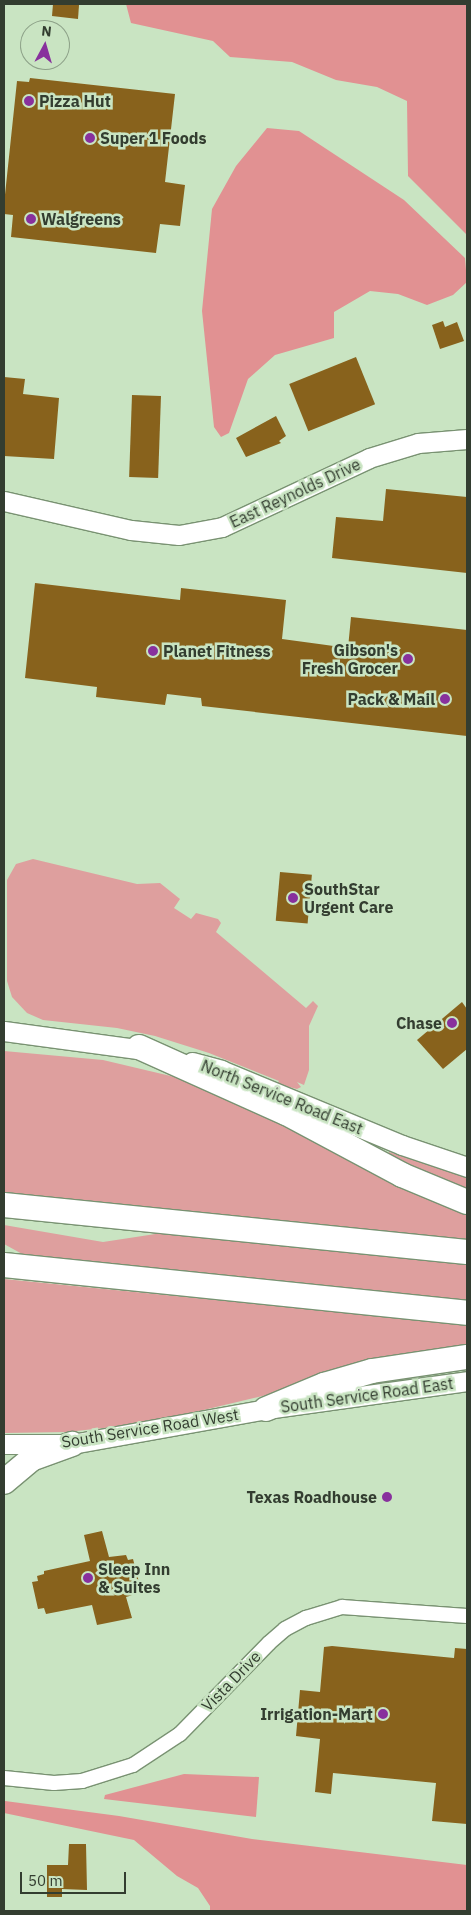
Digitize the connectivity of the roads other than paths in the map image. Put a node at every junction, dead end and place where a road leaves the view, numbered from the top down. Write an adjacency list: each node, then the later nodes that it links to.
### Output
1 (467, 439): 2 (main road, East Reynolds Drive)
2 (4, 501)
3 (4, 1031): 4 (main road, North Service Road East)
4 (140, 1047): 5 (main road, North Service Road East); 6 (highway)
5 (467, 1167)
6 (467, 1202)
7 (4, 1205): 8 (highway)
8 (467, 1252)
9 (4, 1265): 10 (highway)
10 (467, 1313)
11 (467, 1357): 13 (highway)
12 (467, 1381): 13 (main road, South Service Road East)
13 (266, 1409): 15 (main road, South Service Road West)
14 (4, 1444): 15 (main road, South Service Road West)
15 (72, 1444): 16 (highway)
16 (4, 1482)
17 (467, 1616): 18 (street, Vista Drive)
18 (4, 1778)

